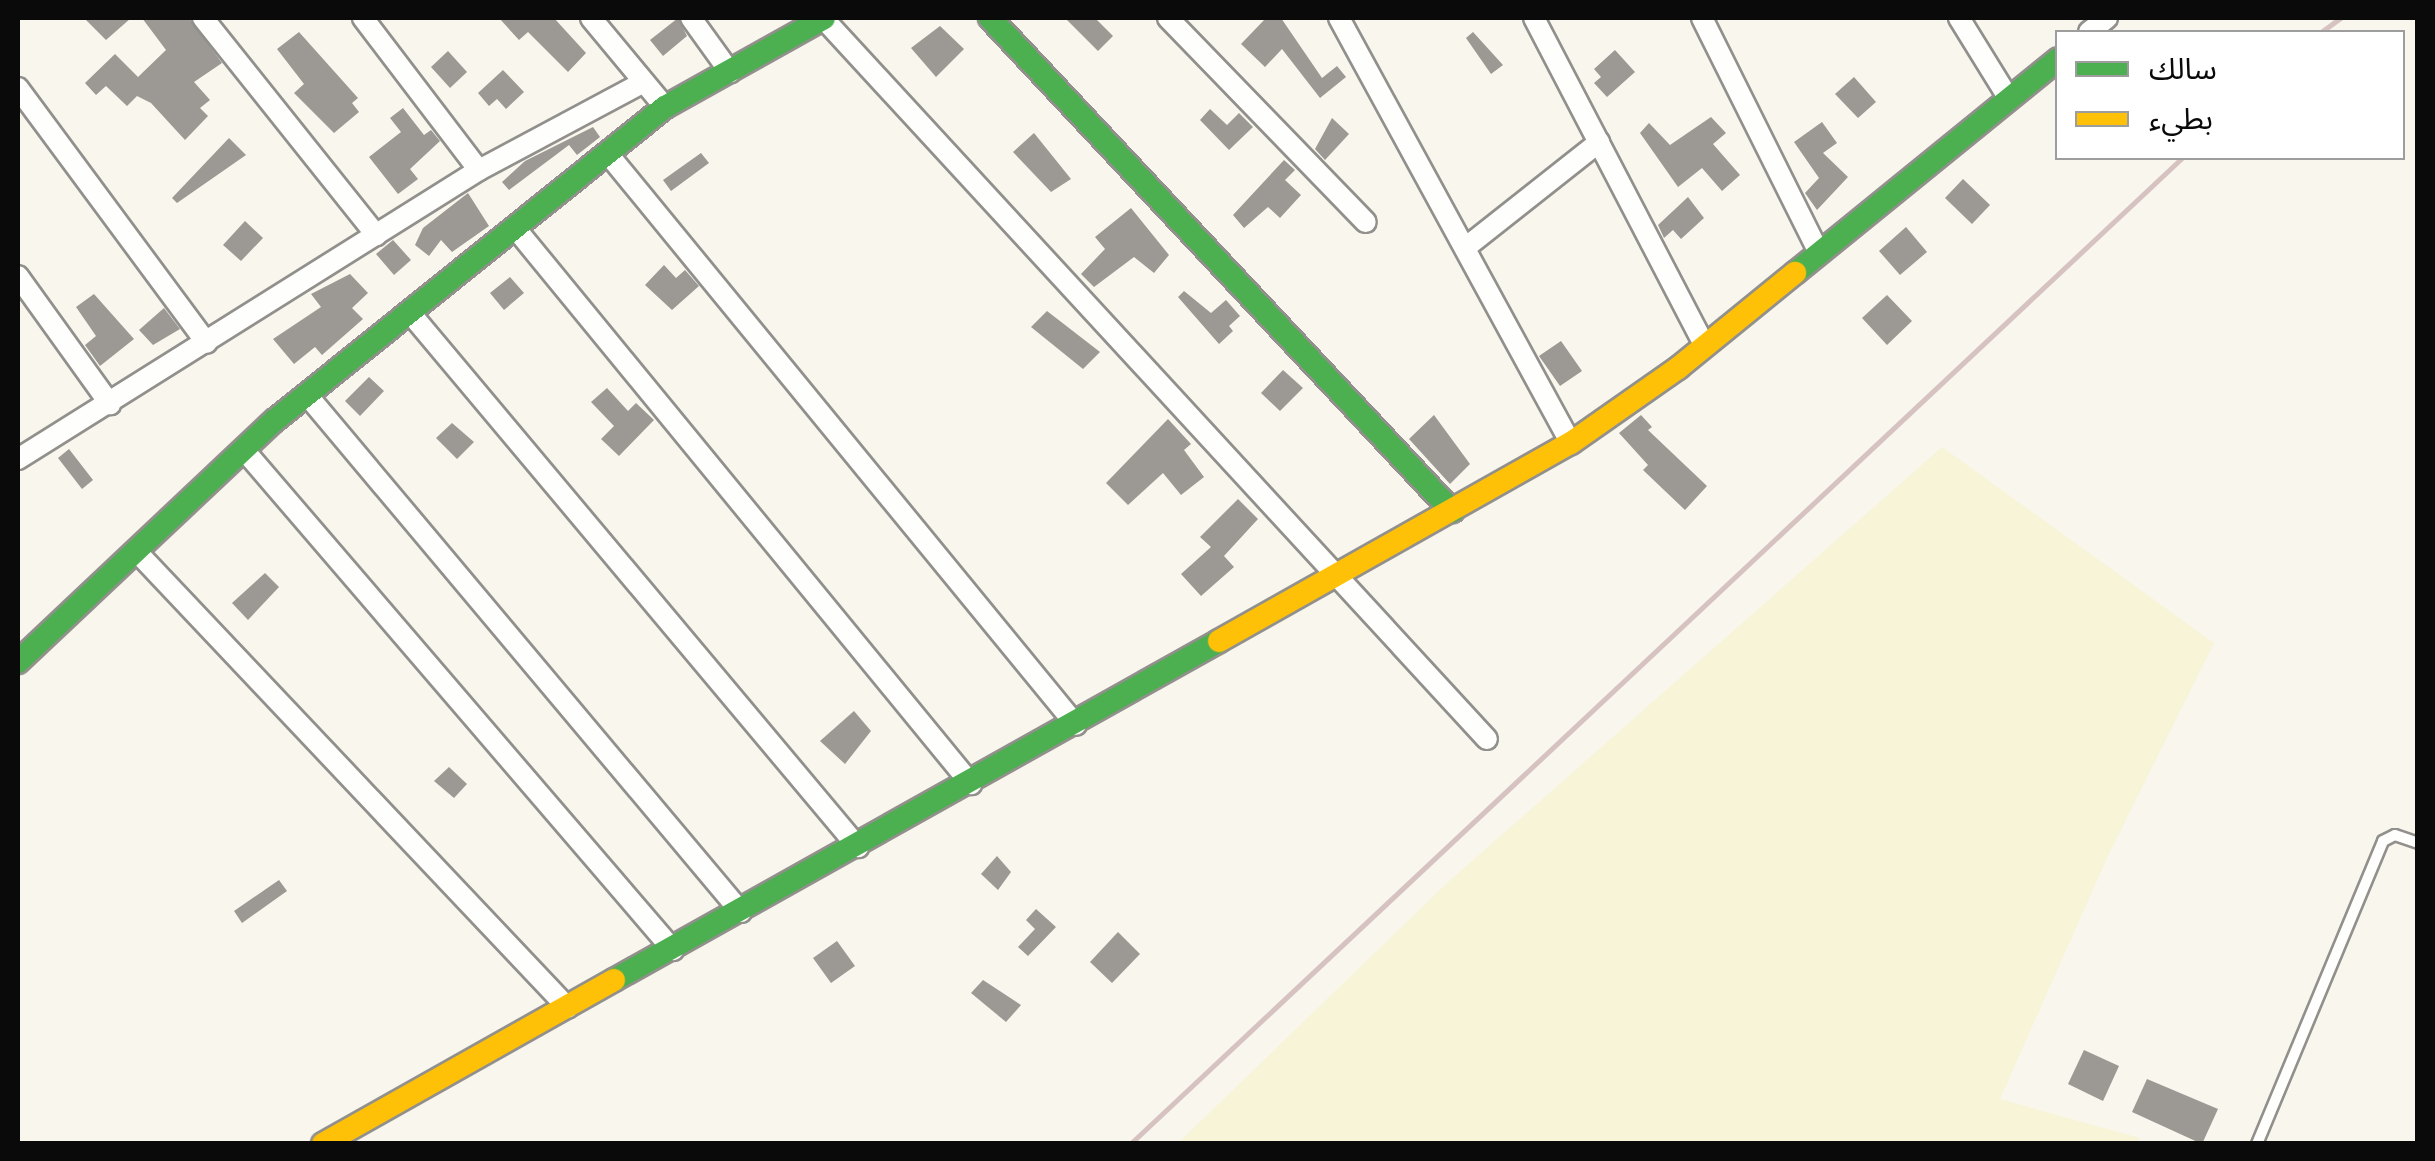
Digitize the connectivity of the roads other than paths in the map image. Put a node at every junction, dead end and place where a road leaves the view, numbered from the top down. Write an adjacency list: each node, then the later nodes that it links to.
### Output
1 (203, 18): 23 (street)
2 (363, 18): 20 (street)
3 (691, 18): 13 (street)
4 (824, 18): 13 (street); 37 (street)
5 (990, 18): 35 (street)
6 (1168, 18): 21 (street)
7 (1339, 18): 24 (street)
8 (1534, 18): 18 (street)
9 (1702, 18): 25 (street)
10 (1958, 18): 16 (street)
11 (595, 19): 14 (street)
12 (2055, 61): 16 (street)
13 (730, 72): 17 (street)
14 (642, 83): 17 (street); 20 (street)
15 (18, 88): 28 (street)
16 (2010, 98): 25 (street)
17 (665, 107): 19 (street)
18 (1599, 142): 24 (street); 29 (street)
19 (608, 154): 22 (street); 39 (street)
20 (479, 170): 23 (street)
21 (1366, 222)
22 (516, 229): 27 (street); 41 (street)
23 (376, 235): 28 (street)
24 (1465, 248): 32 (street)
25 (1819, 253): 29 (street)
26 (18, 276): 31 (street)
27 (411, 314): 30 (street); 43 (street)
28 (207, 343): 31 (street)
29 (1705, 346): 32 (street)
30 (307, 395): 33 (street); 44 (street)
31 (110, 404): 34 (street)
32 (1572, 443): 35 (street)
33 (244, 450): 36 (street); 45 (street)
34 (18, 459)
35 (1452, 511): 37 (street)
36 (137, 552): 38 (street); 46 (street)
37 (1339, 576): 39 (street); 40 (street)
38 (18, 662)
39 (1076, 725): 41 (street)
40 (1487, 739)
41 (971, 784): 43 (street)
42 (2418, 843): 48 (lane)
43 (858, 847): 44 (street)
44 (741, 912): 45 (street)
45 (673, 950): 46 (street)
46 (568, 1008): 47 (street)
47 (323, 1144)
48 (2257, 1144)

